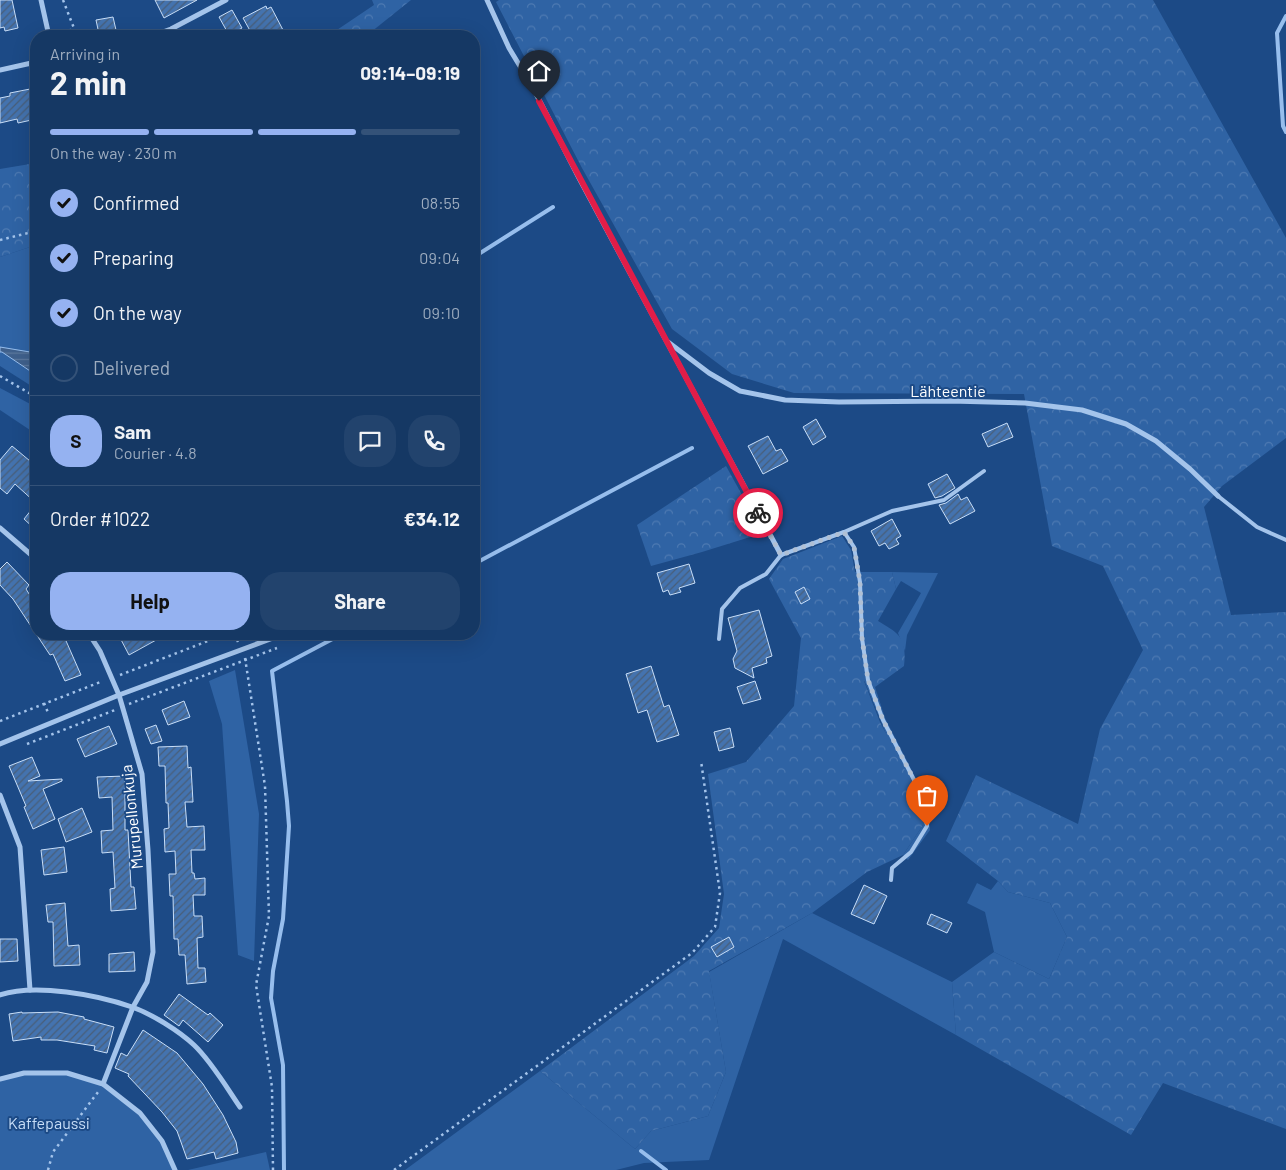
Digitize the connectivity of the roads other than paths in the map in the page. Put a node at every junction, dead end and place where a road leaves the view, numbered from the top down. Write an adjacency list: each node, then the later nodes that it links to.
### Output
1 (41, 0): 4 (street)
2 (226, 0): 5 (street)
3 (487, 0): 8 (street, Lähteentie)
4 (48, 30)
5 (168, 30)
6 (30, 63): 7 (street)
7 (0, 70)
8 (666, 340): 10 (street, Lähteentie); 15 (street, Lähteentie)
9 (984, 472): 12 (lane)
10 (1218, 496): 13 (lane)
11 (0, 528): 14 (street)
12 (844, 532): 15 (lane); 22 (lane)
13 (1286, 540)
14 (30, 554)
15 (781, 555): 16 (lane)
16 (719, 639)
17 (93, 640): 19 (street, Murupellonkuja)
18 (268, 640): 19 (street)
19 (119, 695): 20 (street); 25 (street, Murupellonkuja)
20 (0, 744)
21 (0, 795): 23 (street)
22 (891, 880)
23 (30, 990): 24 (street); 25 (street)
24 (0, 994)
25 (133, 1008): 27 (street, Murupellonkuja); 28 (street)
26 (0, 1079): 27 (street)
27 (103, 1084): 29 (street)
28 (240, 1107)
29 (175, 1170)

